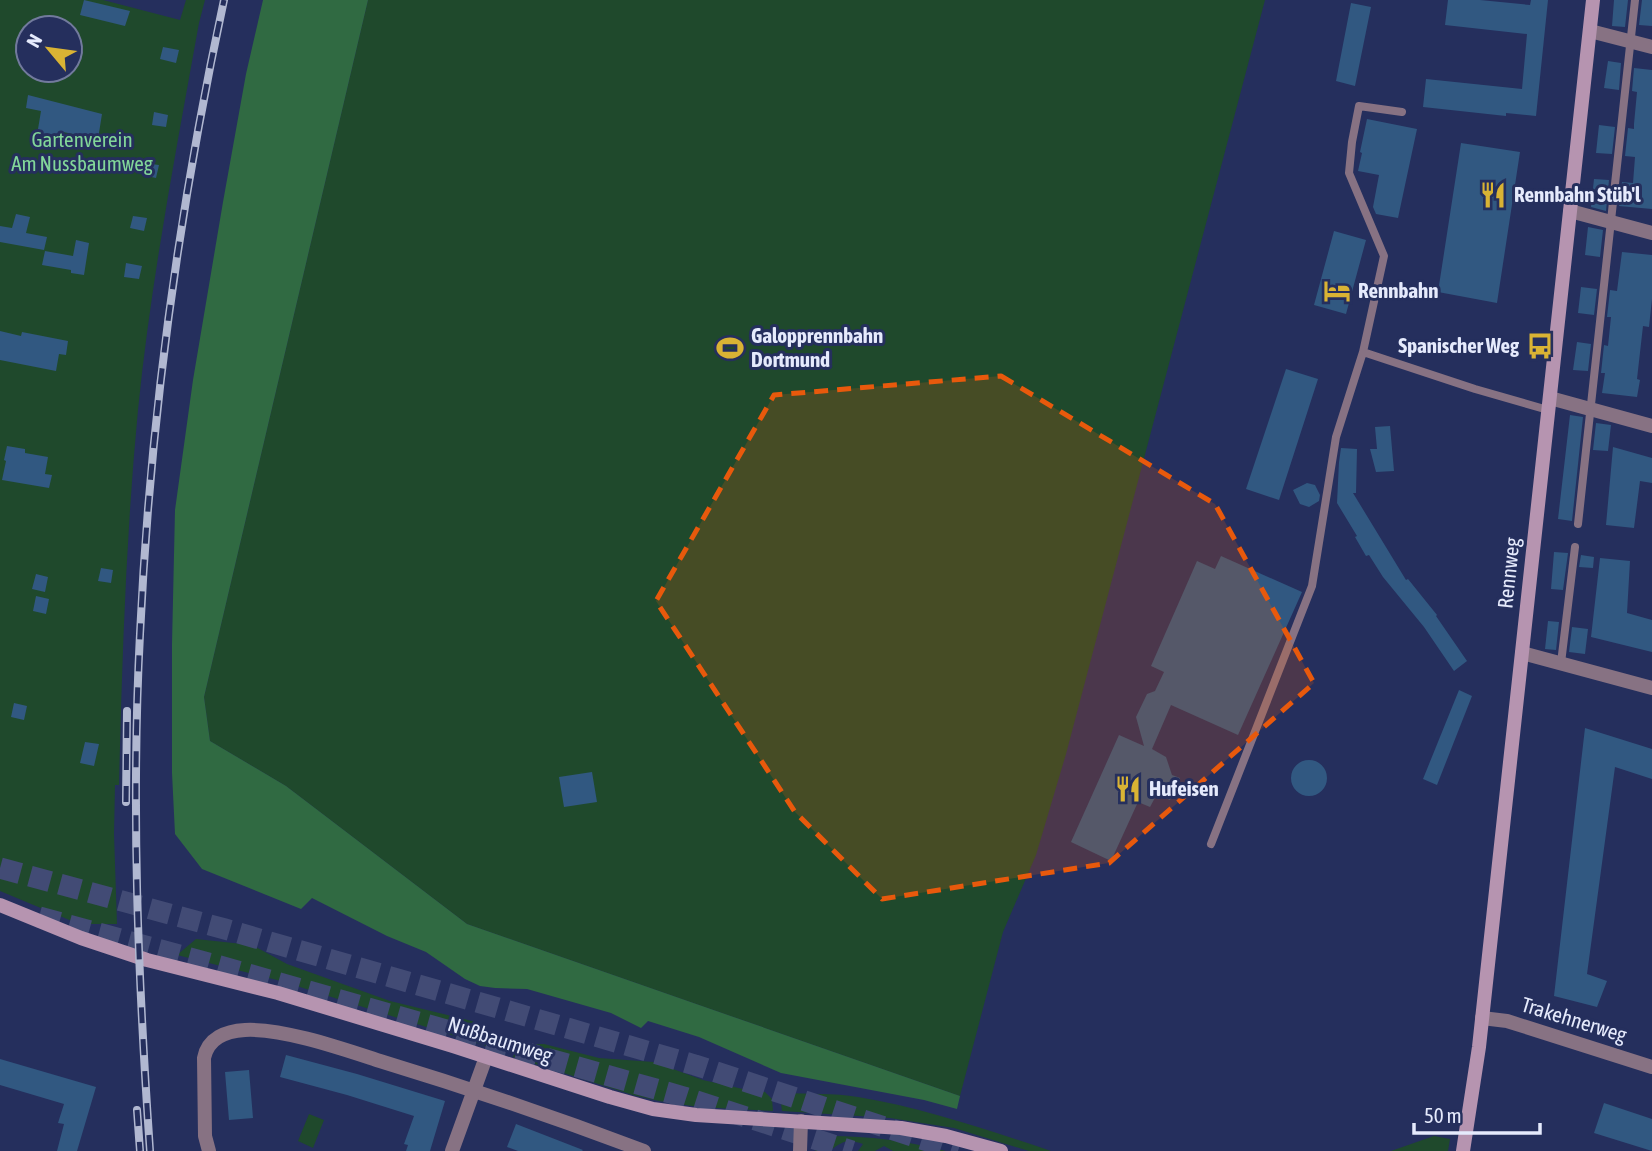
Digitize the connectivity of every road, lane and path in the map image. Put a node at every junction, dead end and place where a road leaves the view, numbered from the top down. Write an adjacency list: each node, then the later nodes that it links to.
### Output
1 (1593, 0): 3 (street, Rennweg)
2 (1635, 0): 4 (lane)
3 (1590, 31): 4 (street); 7 (street, Rennweg)
4 (1632, 41): 5 (street); 8 (lane)
5 (1652, 47)
6 (1402, 112): 10 (lane)
7 (1570, 211): 8 (street); 11 (street, Rennweg)
8 (1610, 222): 9 (street); 12 (lane)
9 (1652, 233)
10 (1363, 352): 11 (lane); 19 (lane)
11 (1549, 404): 12 (street); 16 (street, Rennweg)
12 (1591, 409): 13 (street); 14 (lane)
13 (1652, 426)
14 (1578, 524)
15 (1575, 547): 17 (lane)
16 (1522, 653): 17 (street); 21 (street, Rennweg)
17 (1561, 663): 18 (street)
18 (1652, 688)
19 (1211, 844)
20 (0, 905): 22 (street, Nußbaumweg)
21 (1482, 1018): 23 (street, Trakehnerweg); 31 (street, Rennweg)
22 (486, 1058): 24 (street); 25 (street, Nußbaumweg)
23 (1652, 1067)
24 (474, 1090): 26 (street); 27 (street); 28 (street)
25 (801, 1121): 29 (street); 30 (street, Nußbaumweg)
26 (208, 1151)
27 (452, 1151)
28 (644, 1151)
29 (800, 1151)
30 (1001, 1151)
31 (1463, 1151)

